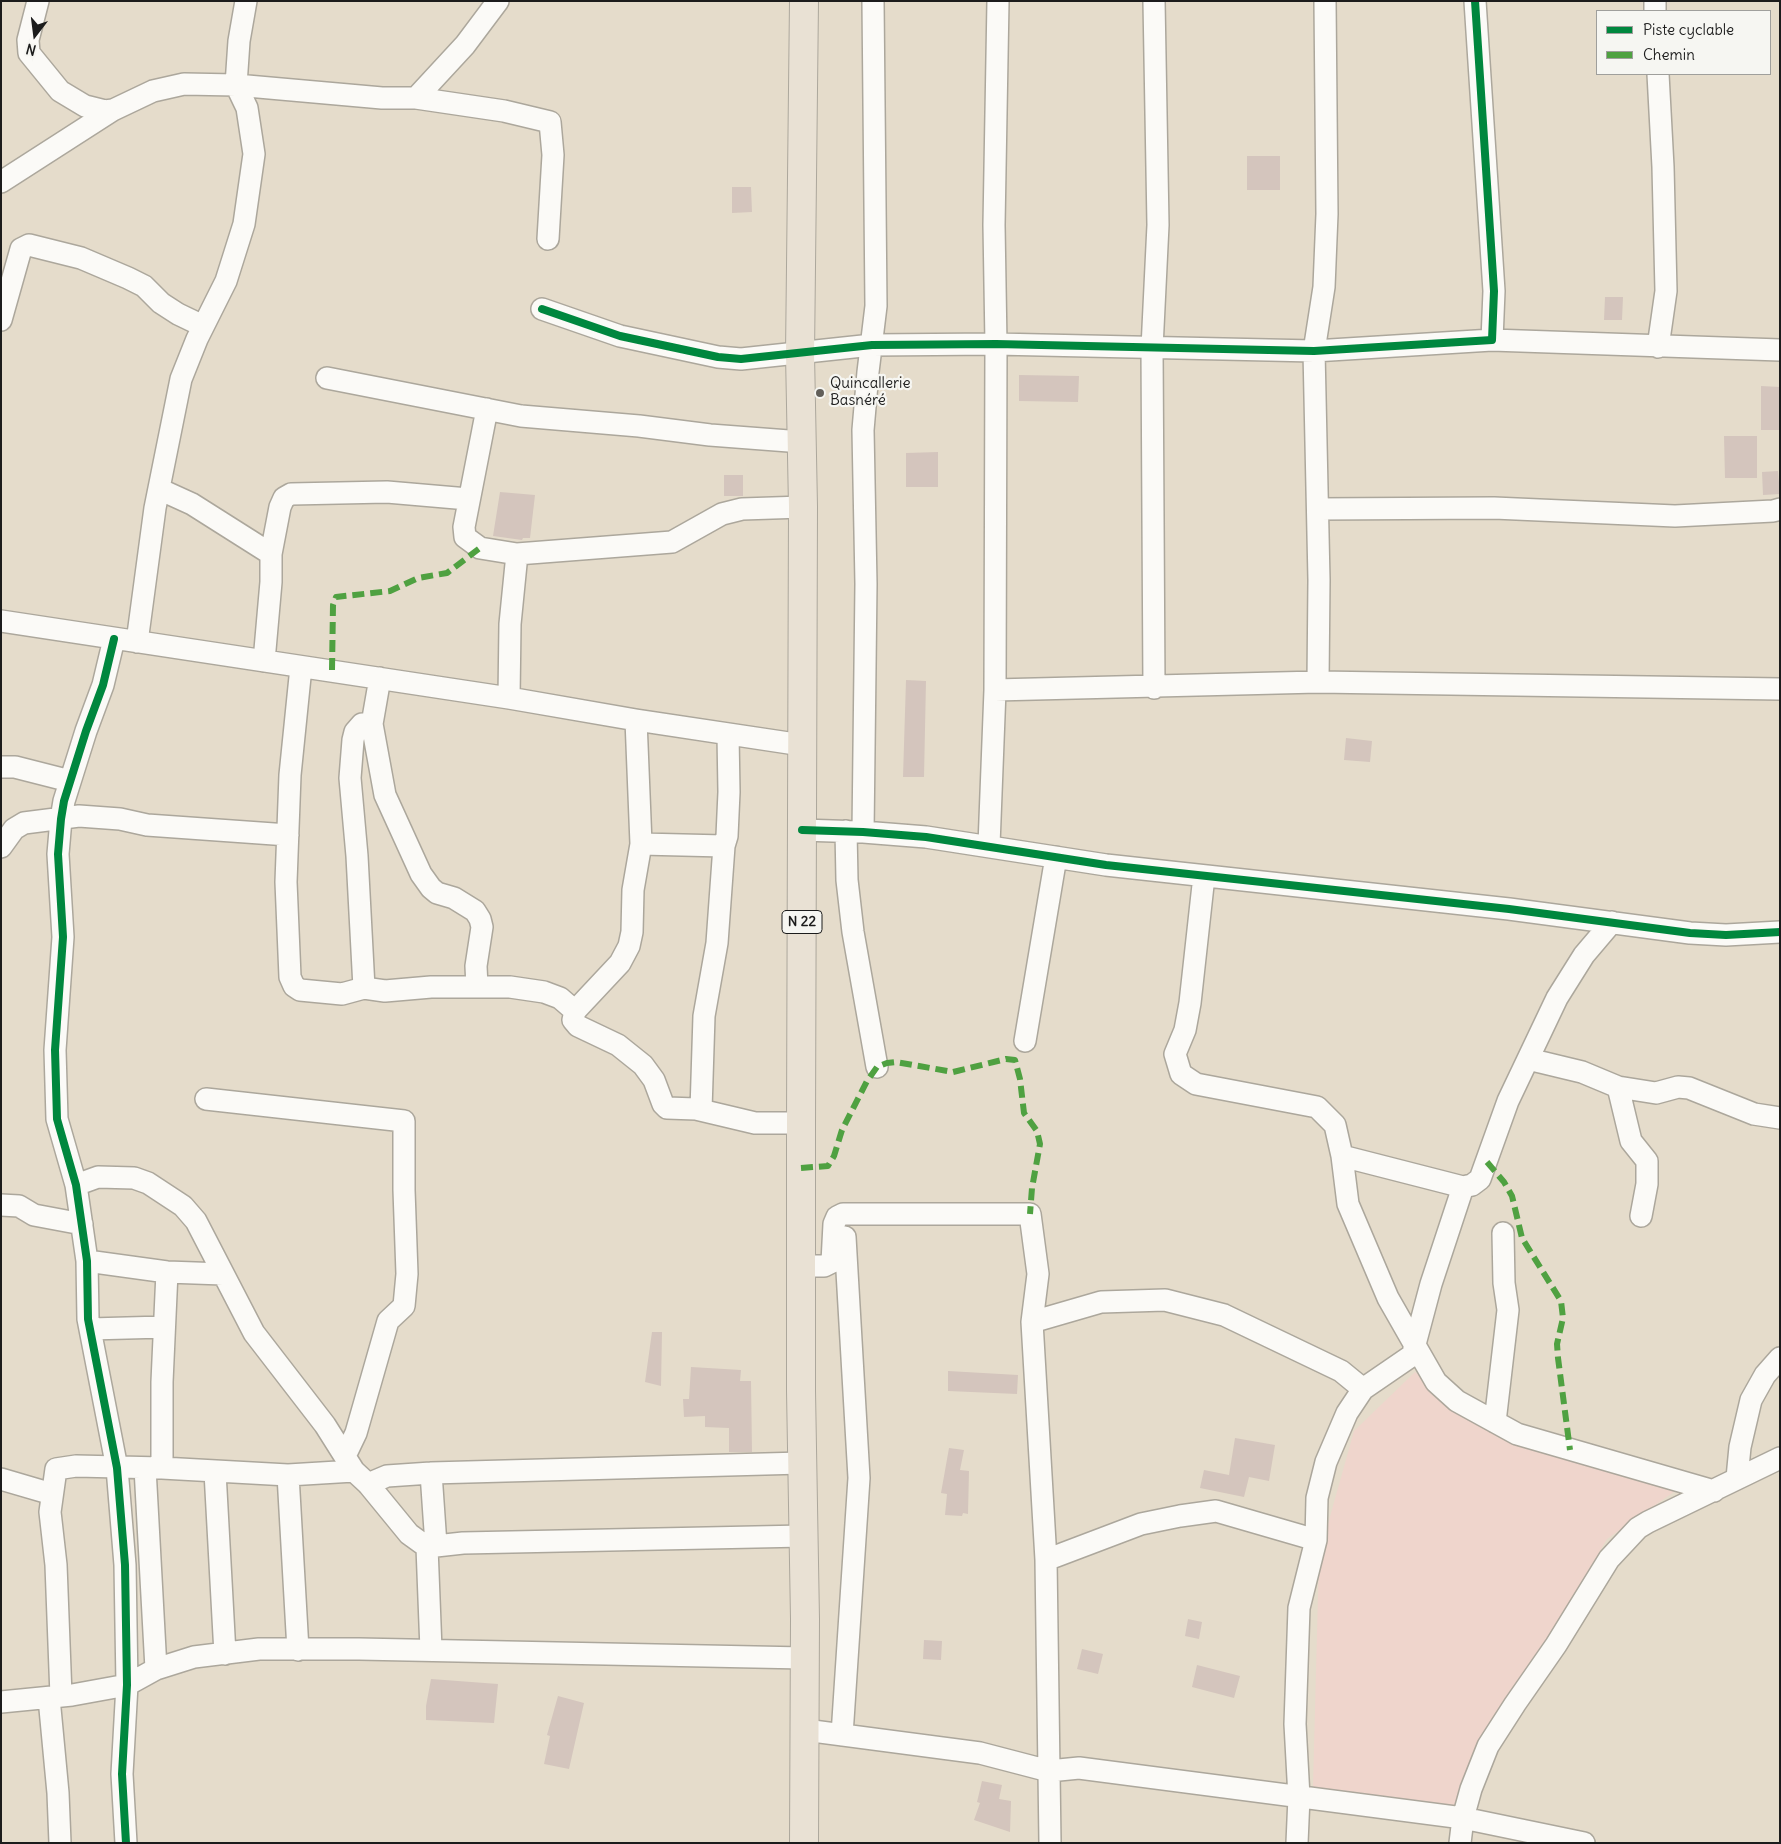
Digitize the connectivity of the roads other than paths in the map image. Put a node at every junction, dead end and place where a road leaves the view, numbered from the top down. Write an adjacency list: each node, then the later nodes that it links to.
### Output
1 (38, 1): 13 (street)
2 (246, 1): 11 (street)
3 (498, 1): 12 (street)
4 (804, 1): 26 (main road, N 22)
5 (873, 1): 21 (street)
6 (998, 1): 20 (street)
7 (1154, 1): 23 (street)
8 (1325, 1): 25 (street)
9 (1474, 1): 19 (street)
10 (1658, 75): 22 (street)
11 (236, 85): 12 (street); 13 (street); 18 (street)
12 (416, 98): 15 (street)
13 (113, 110): 14 (street)
14 (1, 182)
15 (548, 239)
16 (542, 309): 26 (street)
17 (1, 320): 18 (street)
18 (203, 326): 30 (street)
19 (1492, 340): 22 (street); 25 (street)
20 (996, 344): 21 (street); 23 (street); 46 (street)
21 (872, 345): 26 (street); 56 (street)
22 (1658, 347): 24 (street)
23 (1152, 348): 25 (street); 44 (street)
24 (1780, 350)
25 (1314, 352): 34 (street)
26 (800, 354): 29 (main road, N 22)
27 (327, 378): 28 (street)
28 (487, 409): 29 (street); 31 (street)
29 (802, 442): 32 (main road, N 22)
30 (159, 489): 35 (street); 39 (street)
31 (468, 499): 35 (street); 36 (street)
32 (803, 507): 36 (street); 51 (main road, N 22)
33 (1780, 509): 34 (street)
34 (1318, 510): 43 (street)
35 (271, 554): 40 (street)
36 (517, 554): 47 (street)
37 (1, 621): 38 (street)
38 (114, 640): 39 (street); 53 (street)
39 (136, 642): 40 (street)
40 (264, 661): 41 (street)
41 (301, 667): 42 (street); 57 (street)
42 (380, 678): 47 (street); 49 (street)
43 (1318, 682): 44 (street); 45 (street)
44 (1154, 688): 46 (street)
45 (1780, 689)
46 (995, 690): 59 (street)
47 (509, 698): 48 (street)
48 (636, 720): 50 (street); 58 (street)
49 (372, 724): 66 (street); 67 (street)
50 (728, 735): 51 (street); 60 (street)
51 (802, 745): 55 (main road, N 22)
52 (1, 767): 53 (street)
53 (70, 781): 54 (street)
54 (61, 818): 57 (street); 61 (street); 78 (street)
55 (802, 830): 56 (street); 76 (main road, N 22)
56 (855, 831): 59 (street); 71 (street)
57 (288, 836): 67 (street)
58 (641, 844): 60 (street); 68 (street)
59 (989, 845): 62 (street)
60 (724, 846): 74 (street)
61 (1, 847)
62 (1056, 858): 63 (street); 69 (street)
63 (1204, 876): 64 (street); 77 (street)
64 (1612, 922): 65 (street); 70 (street)
65 (1780, 932)
66 (477, 987): 67 (street); 68 (street)
67 (364, 988)
68 (575, 1011): 74 (street)
69 (1025, 1041)
70 (1528, 1059): 72 (street); 79 (street)
71 (877, 1067)
72 (1618, 1087): 75 (street); 82 (street)
73 (206, 1099): 100 (street)
74 (701, 1110): 76 (street)
75 (1780, 1118)
76 (801, 1122): 86 (main road, N 22)
77 (1342, 1156): 79 (street); 92 (street)
78 (76, 1185): 83 (street); 88 (street)
79 (1463, 1187): 92 (street)
80 (1, 1205): 83 (street)
81 (843, 1214): 86 (street); 89 (street); 121 (street)
82 (1641, 1216)
83 (82, 1224): 85 (street)
84 (1503, 1233): 95 (street)
85 (87, 1261): 87 (street); 91 (street)
86 (802, 1266): 97 (main road, N 22)
87 (167, 1272): 88 (street); 90 (street)
88 (223, 1274): 100 (street)
89 (1032, 1322): 94 (street); 111 (street)
90 (164, 1327): 91 (street); 99 (street)
91 (90, 1329): 98 (street)
92 (1416, 1350): 94 (street); 95 (street)
93 (1780, 1358): 104 (street)
94 (1363, 1389): 109 (street)
95 (1495, 1422): 106 (street)
96 (1780, 1458): 104 (street)
97 (802, 1463): 102 (street); 108 (main road, N 22)
98 (117, 1468): 99 (street); 107 (street); 117 (street)
99 (153, 1468): 101 (street); 116 (street)
100 (356, 1470): 102 (street); 103 (street); 110 (street)
101 (215, 1472): 103 (street); 114 (street)
102 (431, 1473): 110 (street)
103 (288, 1474): 112 (street)
104 (1737, 1478): 106 (street)
105 (1, 1479): 107 (street)
106 (1714, 1491): 124 (street)
107 (52, 1494): 118 (street)
108 (804, 1536): 110 (street); 115 (main road, N 22)
109 (1316, 1540): 111 (street); 123 (street)
110 (431, 1546): 113 (street)
111 (1046, 1560): 122 (street)
112 (298, 1650): 113 (street); 114 (street)
113 (432, 1650): 115 (street)
114 (225, 1654): 116 (street)
115 (804, 1658): 120 (main road, N 22)
116 (156, 1669): 117 (street)
117 (127, 1685): 118 (street); 126 (street)
118 (55, 1697): 119 (street); 125 (street)
119 (1, 1702)
120 (805, 1730): 121 (street); 127 (main road, N 22)
121 (842, 1735): 122 (street)
122 (1049, 1771): 123 (street); 128 (street)
123 (1299, 1797): 124 (street); 129 (street)
124 (1463, 1818): 130 (street); 131 (street)
125 (60, 1843)
126 (126, 1843)
127 (804, 1843)
128 (1050, 1843)
129 (1297, 1843)
130 (1460, 1843)
131 (1584, 1843)

